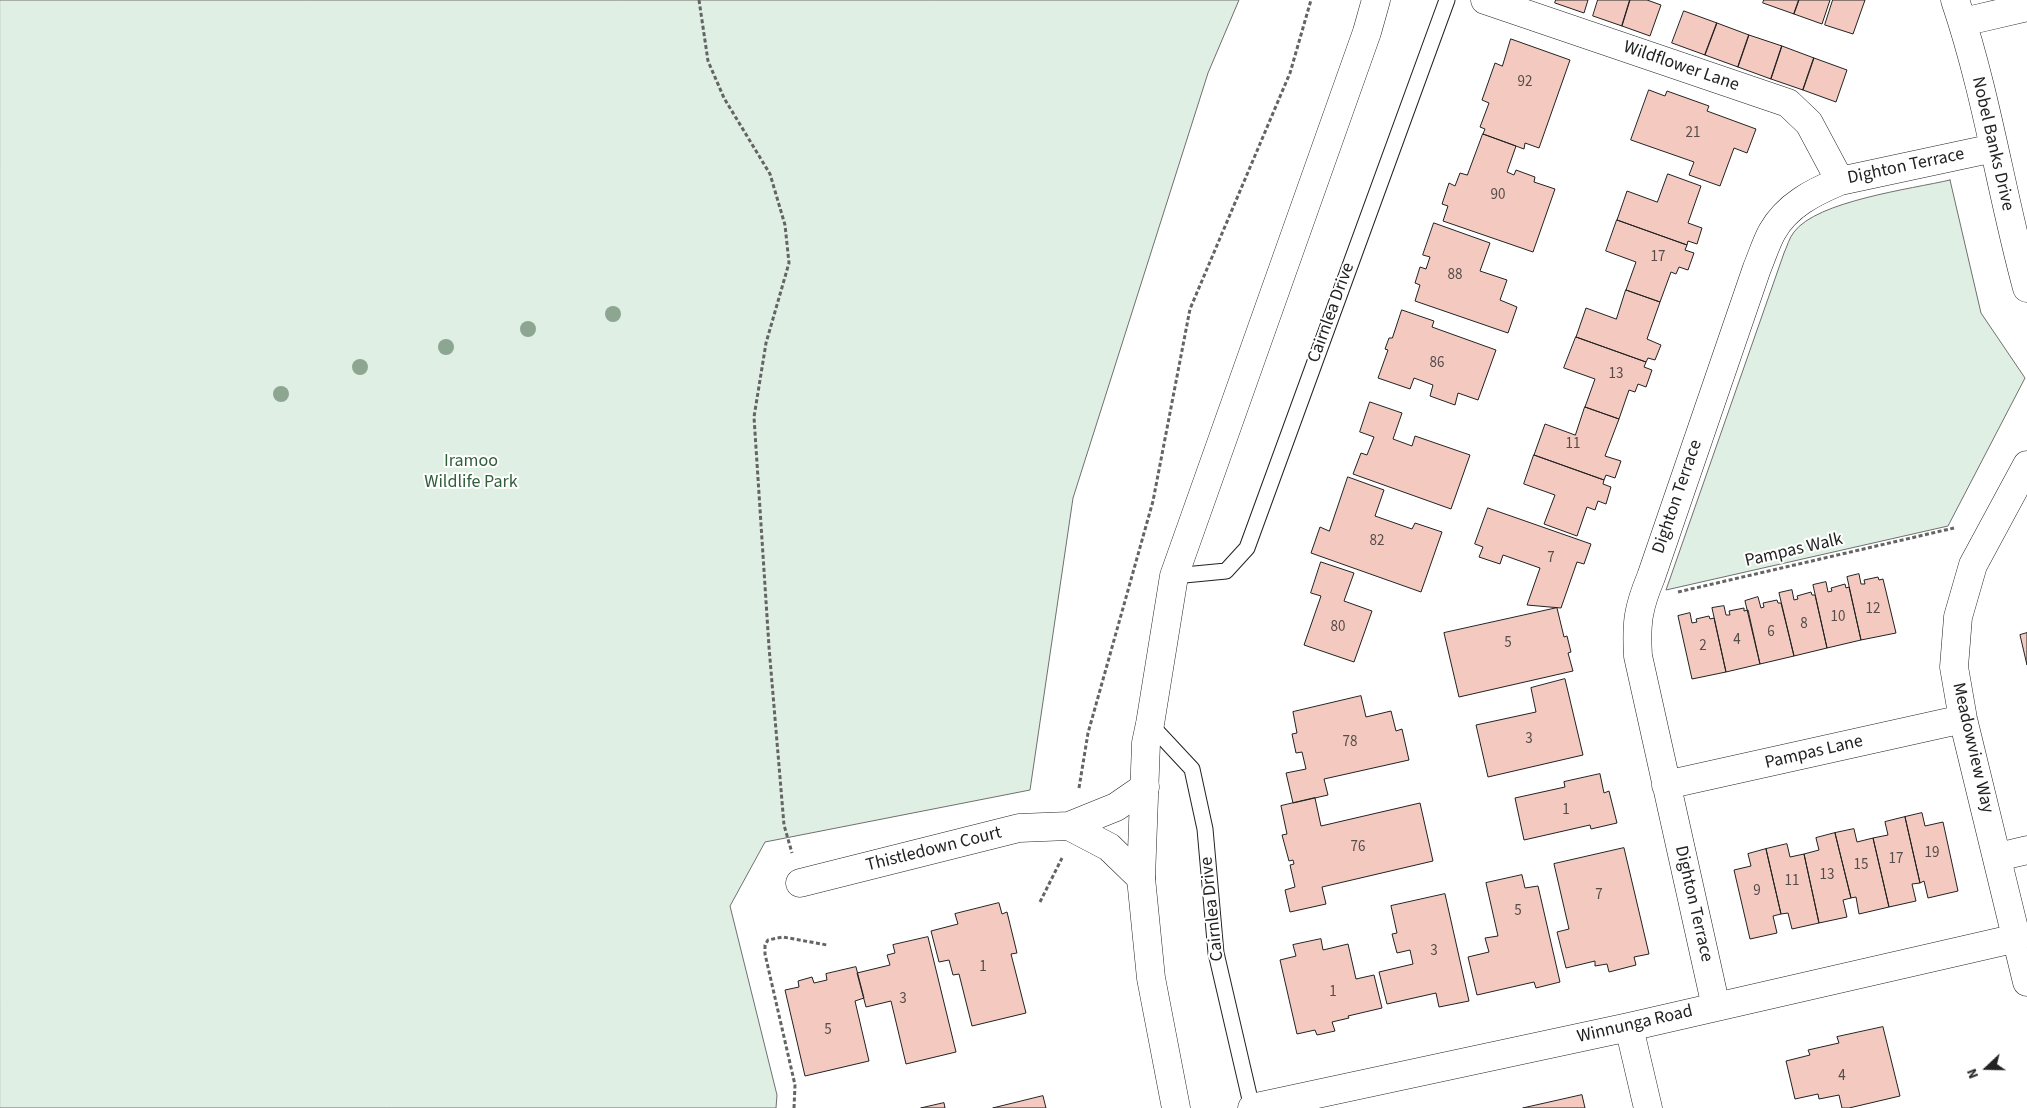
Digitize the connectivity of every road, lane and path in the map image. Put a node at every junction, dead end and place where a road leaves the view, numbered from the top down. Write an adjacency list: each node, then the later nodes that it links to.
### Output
1 (699, 0): 24 (path)
2 (1311, 0): 19 (path)
3 (1376, 0): 13 (street)
4 (1447, 0): 13 (lane, Cairnlea Drive)
5 (1485, 0): 9 (street, Wildflower Lane)
6 (2027, 7): 7 (street)
7 (1959, 11): 8 (street, Nobel Banks Drive)
8 (1994, 148): 9 (street, Dighton Terrace); 10 (street, Nobel Banks Drive)
9 (1840, 181): 14 (street, Dighton Terrace)
10 (2027, 288)
11 (2027, 465): 15 (street, Meadowview Way)
12 (1954, 528): 14 (path, Pampas Walk)
13 (1174, 576): 16 (street)
14 (1640, 601): 17 (street, Dighton Terrace)
15 (1963, 720): 17 (street, Pampas Lane); 22 (street, Meadowview Way)
16 (1150, 724): 18 (street); 33 (lane, Cairnlea Drive)
17 (1666, 785): 29 (street, Dighton Terrace)
18 (1145, 787): 20 (street, Thistledown Court); 23 (street)
19 (1078, 789)
20 (1067, 838): 23 (street, Thistledown Court); 24 (street, Thistledown Court); 25 (path)
21 (2027, 850): 22 (street)
22 (1998, 856): 26 (street, Meadowview Way)
23 (1141, 878): 32 (street)
24 (800, 883)
25 (1040, 902)
26 (2016, 938): 28 (street, Meadowview Way); 29 (street, Winnunga Road)
27 (827, 945): 31 (path)
28 (2027, 982)
29 (1716, 1007): 30 (street, Winnunga Road)
30 (1629, 1027): 33 (street, Winnunga Road); 34 (street)
31 (794, 1108)
32 (1176, 1108)
33 (1252, 1108)
34 (1648, 1108)

